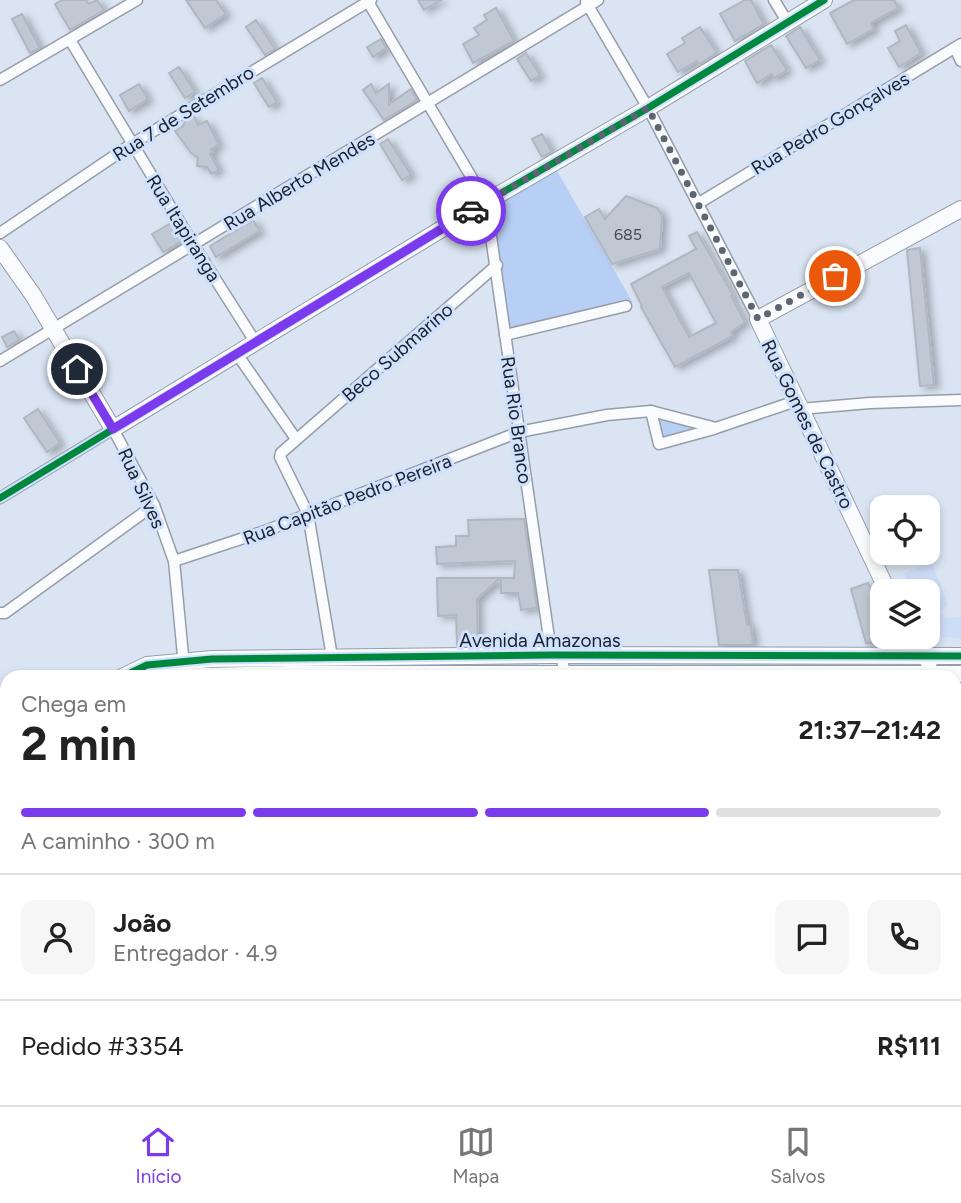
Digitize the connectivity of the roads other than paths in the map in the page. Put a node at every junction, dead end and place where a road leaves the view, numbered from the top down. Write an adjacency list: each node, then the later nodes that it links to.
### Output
1 (137, 0): 7 (street)
2 (774, 0): 6 (street)
3 (824, 0): 6 (street)
4 (369, 1): 11 (street); 13 (street, Rua 7 de Setembro)
5 (590, 2): 11 (street, Rua Alberto Mendes); 12 (street, Rua Gomes de Castro)
6 (788, 23): 12 (street)
7 (70, 40): 10 (street); 13 (street, Rua Itapiranga)
8 (958, 46): 9 (street); 15 (street, Rua Pedro Gonçalves)
9 (961, 61)
10 (0, 80)
11 (429, 103): 14 (street); 18 (street, Rua Alberto Mendes)
12 (648, 108): 14 (street); 15 (street, Rua Gomes de Castro)
13 (132, 144): 17 (street, Rua 7 de Setembro); 18 (street, Rua Itapiranga)
14 (486, 202): 20 (street, Rua Rio Branco); 25 (street)
15 (699, 202): 22 (street, Rua Gomes de Castro)
16 (961, 209): 22 (street)
17 (0, 233)
18 (193, 244): 23 (street, Rua Alberto Mendes); 25 (street, Rua Itapiranga)
19 (0, 248): 23 (street, Rua Silves)
20 (496, 265): 24 (street, Rua Rio Branco); 34 (street, Beco Submarino)
21 (626, 306): 24 (street)
22 (758, 319): 29 (street, Rua Gomes de Castro)
23 (54, 330): 27 (street, Rua Alberto Mendes); 32 (street, Rua Silves)
24 (505, 335): 33 (street, Rua Rio Branco)
25 (256, 342): 26 (street)
26 (237, 354): 32 (street); 34 (street)
27 (0, 361)
28 (961, 400): 29 (street)
29 (798, 405): 31 (street); 39 (street, Rua Gomes de Castro)
30 (651, 411): 31 (street, Rua Capitão Pedro Pereira); 31 (street); 33 (street, Rua Capitão Pedro Pereira)
31 (716, 428)
32 (113, 429): 35 (street); 36 (street, Rua Silves)
33 (519, 432): 37 (street, Rua Capitão Pedro Pereira); 41 (street, Rua Rio Branco)
34 (296, 439): 37 (street)
35 (0, 498)
36 (154, 505): 38 (street, Rua Silves); 40 (street)
37 (308, 514): 38 (street, Rua Capitão Pedro Pereira); 48 (street)
38 (174, 562): 50 (street, Rua Silves)
39 (882, 579)
40 (3, 613)
41 (549, 638): 44 (street, Rua Rio Branco); 45 (street, Rua Rio Branco)
42 (908, 649): 49 (street)
43 (920, 649): 46 (street)
44 (543, 656): 45 (street, Avenida Amazonas); 48 (street, Avenida Amazonas); 53 (street)
45 (561, 656): 49 (street, Avenida Amazonas); 54 (street, Rua Rio Branco)
46 (926, 656): 47 (street, Avenida Amazonas); 49 (street, Avenida Amazonas); 56 (street)
47 (961, 656)
48 (332, 657): 52 (street, Avenida Amazonas)
49 (908, 657): 55 (street)
50 (184, 668): 51 (street, Avenida Amazonas); 52 (street, Avenida Amazonas)
51 (162, 670)
52 (297, 670)
53 (554, 670)
54 (559, 670)
55 (914, 670)
56 (932, 670)

